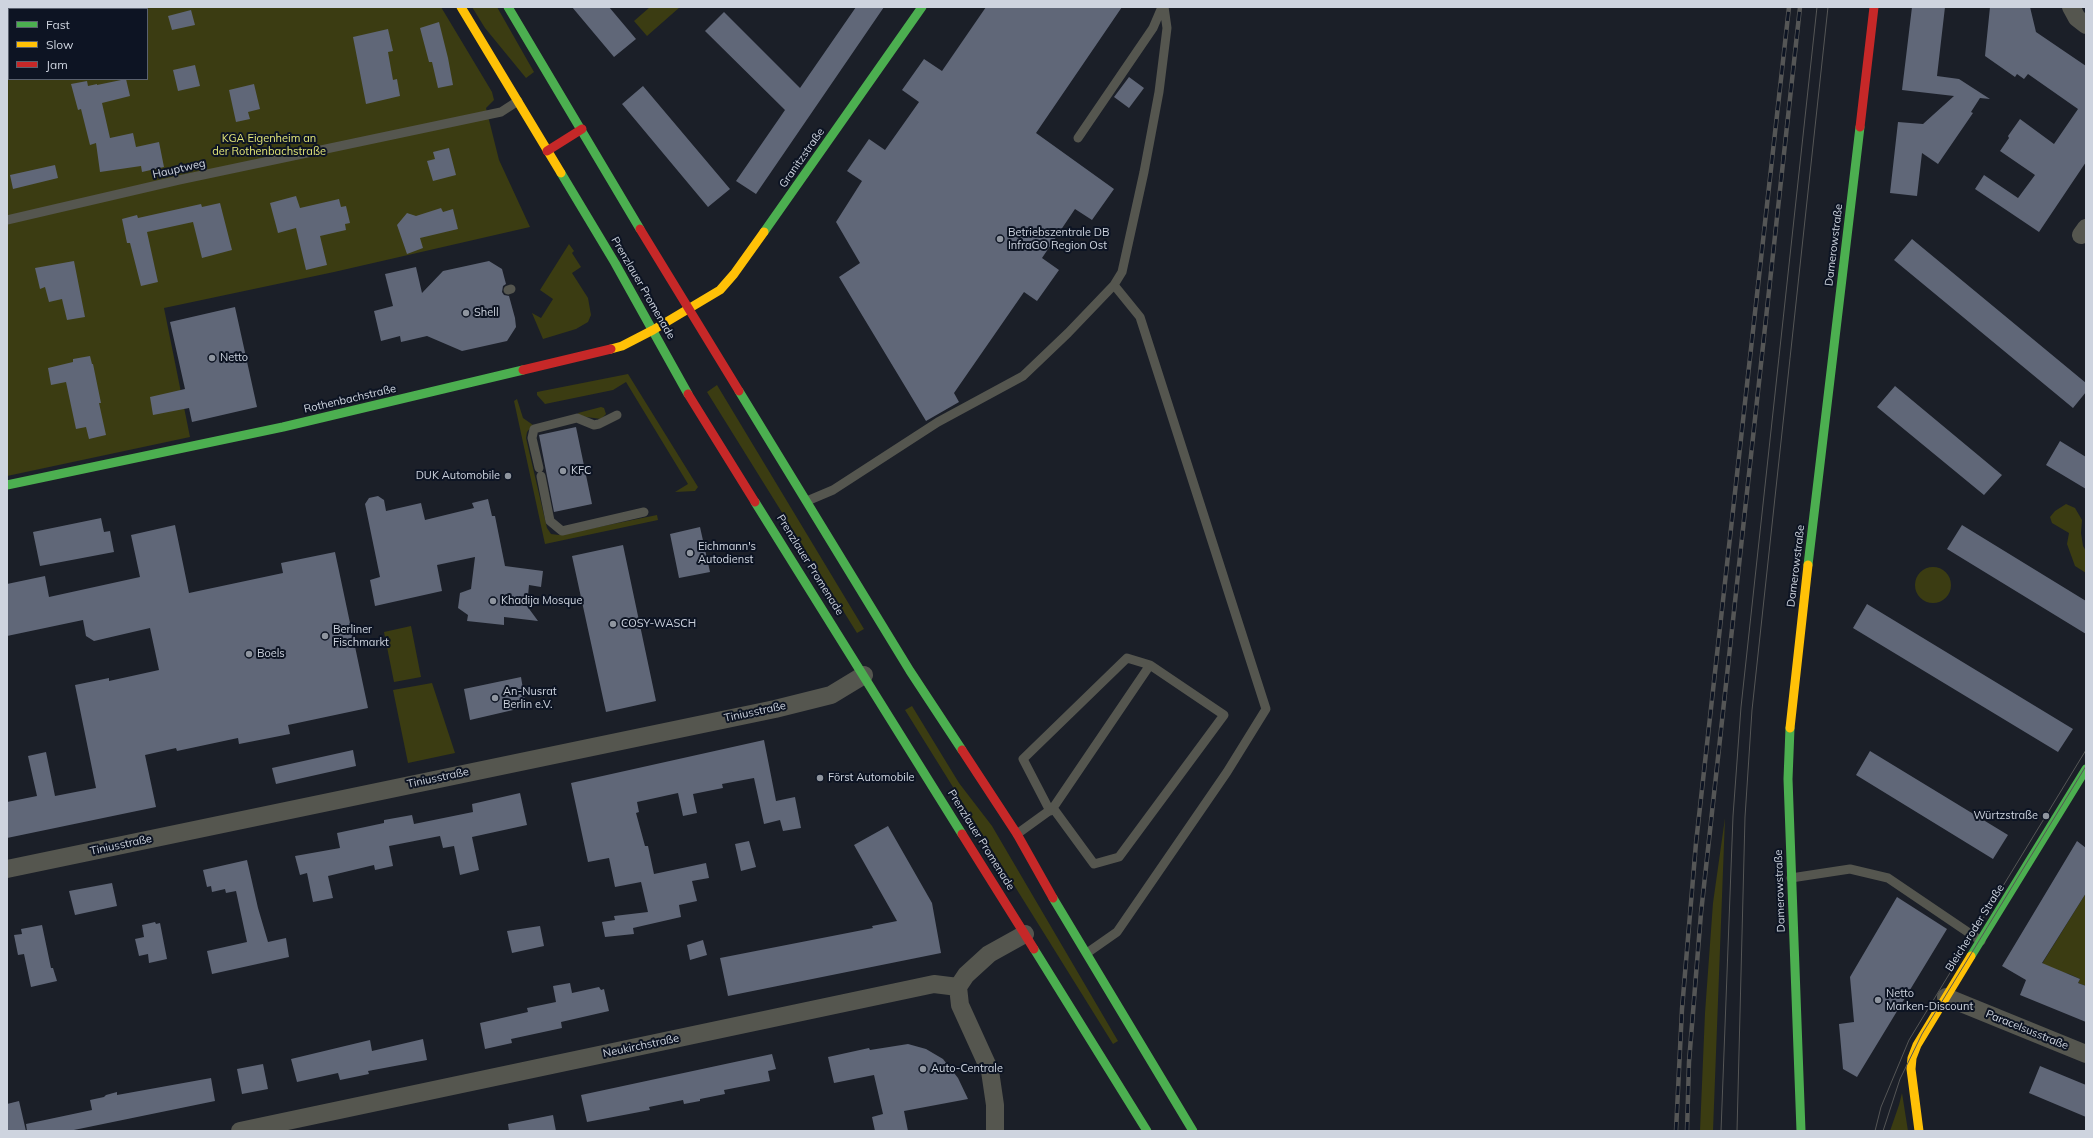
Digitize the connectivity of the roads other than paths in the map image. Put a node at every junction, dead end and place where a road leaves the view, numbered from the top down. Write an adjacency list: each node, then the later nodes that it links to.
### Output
1 (461, 7): 8 (main road, Prenzlauer Promenade)
2 (508, 7): 9 (main road)
3 (922, 7): 14 (main road, Granitzstraße)
4 (1163, 7): 10 (lane); 13 (lane)
5 (1874, 7): 26 (main road, Damerowstraße)
6 (2071, 7): 7 (street)
7 (2086, 25)
8 (518, 101): 11 (main road, Prenzlauer Promenade); 12 (lane, Hauptweg)
9 (582, 129): 11 (main road); 14 (main road)
10 (1078, 138)
11 (548, 151): 15 (main road, Prenzlauer Promenade)
12 (7, 220)
13 (1114, 285): 18 (lane); 29 (lane)
14 (689, 310): 15 (main road, Rothenbachstraße); 18 (main road)
15 (653, 330): 17 (main road, Rothenbachstraße); 21 (main road, Prenzlauer Promenade)
16 (617, 415): 19 (lane)
17 (7, 485)
18 (807, 501): 24 (main road)
19 (644, 512)
20 (1150, 665): 23 (lane); 23 (lane); 23 (lane)
21 (864, 675): 25 (street, Tiniusstraße); 27 (main road, Prenzlauer Promenade)
22 (2086, 769): 28 (main road, Bleicheroder Straße)
23 (1052, 809): 24 (lane)
24 (1017, 834): 29 (main road)
25 (7, 869)
26 (1791, 878): 28 (lane); 37 (main road, Damerowstraße)
27 (1025, 934): 30 (street); 35 (main road, Prenzlauer Promenade)
28 (1981, 940): 31 (main road, Bleicheroder Straße)
29 (1087, 953): 36 (main road)
30 (958, 987): 33 (street, Neukirchstraße); 34 (street)
31 (1946, 997): 32 (street, Paracelsusstraße); 38 (main road, Bleicheroder Straße)
32 (2086, 1054)
33 (240, 1131)
34 (995, 1131)
35 (1147, 1131)
36 (1193, 1131)
37 (1801, 1131)
38 (1920, 1131)

